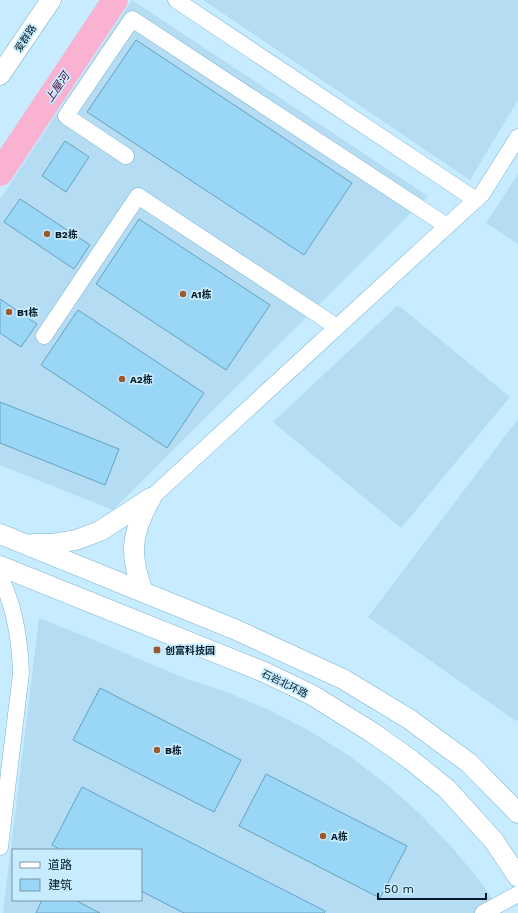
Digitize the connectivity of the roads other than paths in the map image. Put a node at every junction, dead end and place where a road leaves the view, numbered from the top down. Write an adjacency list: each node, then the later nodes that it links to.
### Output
1 (51, 0): 3 (main road, 爱群路)
2 (176, 0): 6 (street)
3 (0, 75)
4 (518, 137): 6 (street)
5 (126, 156): 7 (street)
6 (476, 200): 7 (street)
7 (447, 226): 8 (street)
8 (337, 327): 9 (street); 10 (street)
9 (44, 336)
10 (151, 498): 12 (main road); 15 (main road)
11 (0, 534): 12 (main road)
12 (26, 544): 15 (main road)
13 (0, 566): 18 (main road, 石岩北环路)
14 (0, 576): 17 (street)
15 (143, 592): 16 (main road)
16 (518, 813)
17 (0, 847)
18 (518, 877)
19 (518, 894): 20 (street)
20 (483, 913)

